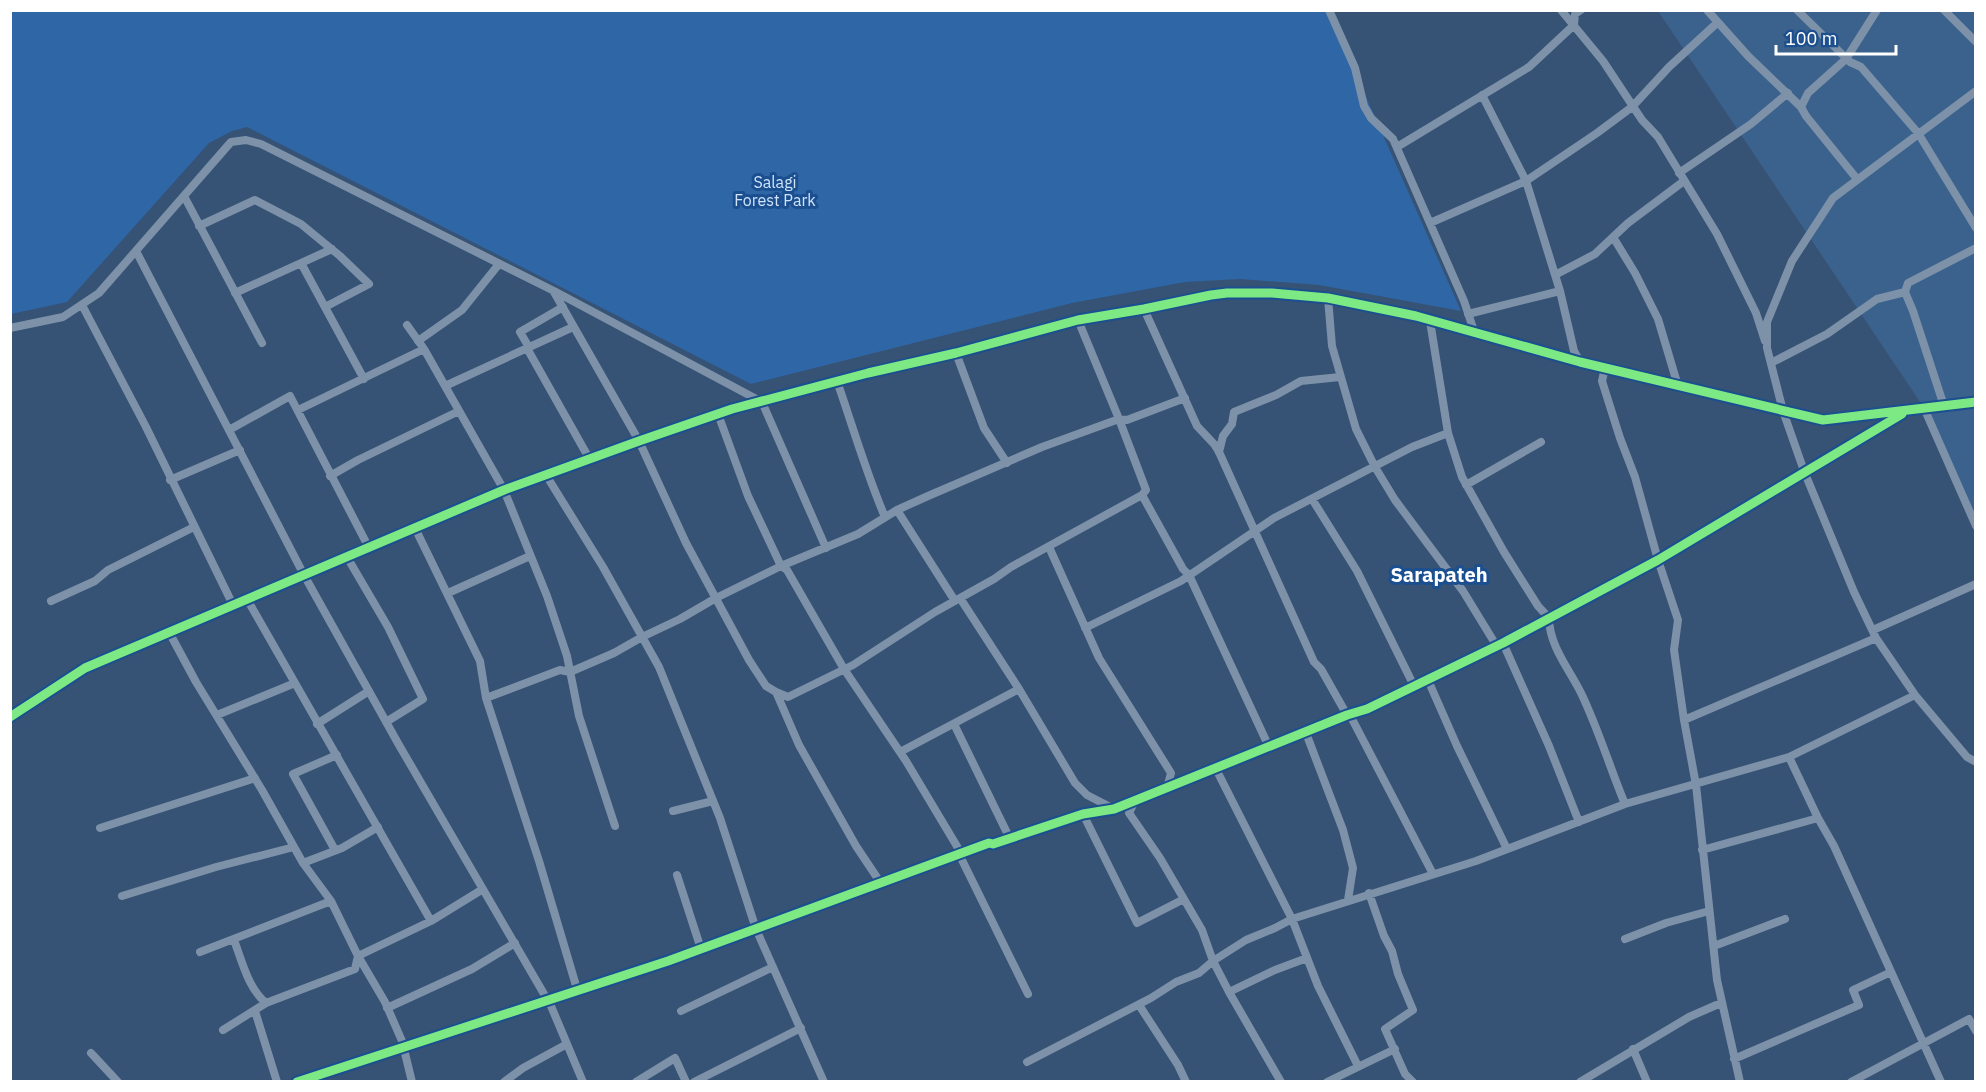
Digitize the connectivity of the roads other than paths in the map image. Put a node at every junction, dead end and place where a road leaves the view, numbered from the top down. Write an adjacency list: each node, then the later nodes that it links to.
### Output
1 (1329, 10): 18 (street)
2 (1561, 10): 9 (street)
3 (1581, 10): 9 (street)
4 (1707, 10): 8 (street)
5 (1797, 10): 11 (street)
6 (1876, 10): 11 (street)
7 (1944, 10): 10 (street)
8 (1717, 23): 13 (street); 15 (street)
9 (1574, 25): 14 (street); 15 (street)
10 (1976, 42)
11 (1846, 58): 16 (street); 17 (street)
12 (1976, 91): 17 (street)
13 (1788, 93): 16 (street); 19 (street)
14 (1482, 94): 18 (street); 21 (street)
15 (1632, 106): 19 (street); 21 (street)
16 (1801, 107): 20 (street)
17 (1918, 133): 20 (street); 26 (street)
18 (1397, 147): 24 (street)
19 (1679, 173): 22 (street)
20 (1857, 179): 52 (street)
21 (1526, 181): 24 (street); 33 (street)
22 (1684, 181): 27 (street); 52 (street)
23 (184, 196): 25 (street); 30 (street); 32 (street)
24 (1430, 223): 43 (street)
25 (199, 226): 29 (street); 37 (street)
26 (1976, 228)
27 (1613, 237): 33 (street); 63 (street)
28 (1976, 248): 36 (street)
29 (332, 249): 31 (street); 40 (street)
30 (136, 251): 39 (street); 75 (street)
31 (301, 263): 37 (street); 40 (street)
32 (499, 264): 34 (street); 50 (street)
33 (1555, 275): 35 (street)
34 (554, 291): 41 (street); 65 (street)
35 (1560, 291): 43 (street); 56 (street)
36 (1905, 292): 57 (street); 67 (street)
37 (235, 293): 51 (street)
38 (1328, 298): 42 (street); 45 (street); 59 (street)
39 (82, 305): 48 (street); 87 (street)
40 (325, 307): 60 (street)
41 (562, 307): 47 (street); 54 (street)
42 (1144, 309): 44 (street); 64 (street)
43 (1468, 314): 49 (street)
44 (1078, 320): 55 (street); 74 (street)
45 (1430, 321): 49 (street); 76 (street)
46 (407, 325): 50 (street)
47 (573, 327): 54 (street); 77 (street)
48 (10, 328)
49 (1474, 331): 56 (street)
50 (418, 341): 53 (street)
51 (262, 343)
52 (1767, 348): 57 (street)
53 (424, 349): 60 (street); 62 (street)
54 (528, 350): 62 (street); 81 (street)
55 (956, 353): 61 (street); 82 (street)
56 (1580, 362): 58 (street)
57 (1771, 363): 71 (street)
58 (1605, 368): 63 (street); 103 (street)
59 (1340, 378): 80 (street); 83 (street)
60 (363, 379): 69 (street)
61 (837, 381): 65 (street); 93 (street)
62 (445, 386): 70 (street)
63 (1678, 386): 71 (street)
64 (1185, 398): 74 (street); 80 (street)
65 (762, 402): 73 (street); 100 (street)
66 (1976, 402): 67 (street)
67 (1944, 406): 68 (street)
68 (1924, 408): 72 (street); 94 (street)
69 (298, 410): 75 (street); 86 (street)
70 (459, 411): 86 (street); 89 (street)
71 (1783, 411): 72 (street); 84 (street)
72 (1907, 411): 84 (street)
73 (718, 414): 77 (street); 104 (street)
74 (1119, 419): 82 (street); 90 (street)
75 (229, 430): 79 (street)
76 (1448, 433): 83 (street); 88 (street)
77 (639, 441): 81 (street); 109 (street)
78 (1541, 442): 88 (street)
79 (240, 450): 87 (street); 106 (street)
80 (1219, 452): 97 (street)
81 (590, 460): 85 (street)
82 (1007, 464): 92 (street)
83 (1375, 467): 91 (street); 119 (street)
84 (1804, 471): 103 (street); 117 (street)
85 (546, 475): 89 (street); 118 (street)
86 (330, 476): 99 (street)
87 (170, 480): 95 (street)
88 (1466, 485): 114 (street)
89 (504, 490): 96 (street); 101 (street)
90 (1142, 495): 98 (street); 105 (street)
91 (1312, 499): 97 (street); 124 (street)
92 (897, 510): 93 (street); 111 (street)
93 (885, 517): 100 (street)
94 (1976, 526)
95 (194, 527): 112 (street); 113 (street)
96 (415, 528): 99 (street); 108 (street)
97 (1254, 532): 105 (street); 130 (street)
98 (1049, 547): 111 (street); 115 (street)
99 (369, 548): 102 (street)
100 (826, 548): 104 (street)
101 (530, 556): 108 (street); 121 (street)
102 (347, 557): 106 (street); 134 (street)
103 (1658, 560): 114 (street); 133 (street)
104 (781, 566): 109 (street); 120 (street)
105 (1189, 574): 115 (street); 138 (street)
106 (303, 575): 110 (street); 126 (street)
107 (1976, 584): 117 (street)
108 (448, 593): 129 (street)
109 (716, 598): 118 (street); 127 (street)
110 (248, 599): 113 (street); 123 (street)
111 (957, 599): 120 (street); 125 (street)
112 (51, 601)
113 (233, 605): 116 (street)
114 (1549, 618): 119 (street); 149 (street)
115 (1085, 628): 146 (street)
116 (170, 632): 131 (street); 132 (street)
117 (1875, 634): 128 (street); 133 (street)
118 (642, 637): 121 (street); 147 (street)
119 (1500, 644): 122 (street); 154 (street)
120 (844, 669): 127 (street); 139 (street)
121 (570, 672): 129 (street); 155 (street)
122 (1428, 680): 124 (street); 160 (street)
123 (295, 683): 131 (street); 135 (street)
124 (1414, 686): 130 (street)
125 (1019, 689): 136 (street); 150 (street)
126 (369, 691): 134 (street); 135 (street)
127 (776, 692): 167 (street)
128 (1915, 695): 141 (street); 142 (street)
129 (486, 698): 190 (street)
130 (1347, 715): 137 (street); 165 (street)
131 (217, 716): 144 (street)
132 (10, 717)
133 (1684, 720): 145 (street)
134 (386, 722): 168 (street)
135 (317, 724): 140 (street)
136 (954, 724): 139 (street); 158 (street)
137 (1306, 733): 138 (street); 172 (street)
138 (1269, 747): 143 (street)
139 (900, 752): 163 (street)
140 (337, 756): 156 (street); 161 (street)
141 (1789, 758): 145 (street); 153 (street)
142 (1976, 762)
143 (1216, 768): 146 (street); 175 (street)
144 (255, 778): 157 (street); 159 (street)
145 (1696, 785): 149 (street); 162 (street)
146 (1167, 788): 148 (street)
147 (713, 801): 151 (street); 178 (street)
148 (1135, 801): 150 (street); 171 (street)
149 (1624, 804): 154 (street)
150 (1114, 809): 152 (street)
151 (673, 811)
152 (1083, 814): 158 (street); 171 (street)
153 (1818, 818): 162 (street); 189 (street)
154 (1579, 822): 160 (street)
155 (615, 826)
156 (378, 827): 161 (street); 177 (street)
157 (100, 828)
158 (1010, 839): 163 (street)
159 (294, 847): 164 (street); 170 (street)
160 (1507, 849): 165 (street)
161 (335, 850): 164 (street)
162 (1702, 850): 174 (street)
163 (961, 853): 167 (street); 192 (street)
164 (303, 863): 173 (street)
165 (1432, 874): 169 (street)
166 (677, 875): 183 (street)
167 (880, 882): 178 (street)
168 (483, 890): 177 (street); 181 (street)
169 (1370, 893): 172 (street); 207 (street)
170 (122, 896)
171 (1184, 898): 187 (street)
172 (1348, 900): 175 (street)
173 (331, 901): 180 (street); 185 (street)
174 (1709, 911): 179 (street); 182 (street)
175 (1292, 919): 186 (street); 187 (street)
176 (1785, 919): 182 (street)
177 (431, 921): 185 (street)
178 (756, 929): 183 (street); 188 (street)
179 (1625, 939)
180 (234, 940): 184 (street); 194 (street)
181 (515, 943): 193 (street); 197 (street)
182 (1714, 946): 195 (street)
183 (701, 949): 190 (street)
184 (200, 952)
185 (358, 956): 194 (street); 197 (street)
186 (1307, 958): 191 (street); 211 (street)
187 (1213, 961): 191 (street); 196 (street)
188 (773, 967): 199 (street); 200 (street)
189 (1891, 972): 203 (street); 209 (street)
190 (577, 989): 193 (street)
191 (1229, 992): 223 (street)
192 (1028, 994)
193 (547, 999): 204 (street); 205 (street)
194 (266, 1003): 198 (street)
195 (1721, 1003): 206 (street); 209 (street)
196 (1139, 1005): 210 (street); 222 (street)
197 (387, 1008): 205 (street)
198 (255, 1011): 201 (street); 214 (street)
199 (681, 1011)
200 (801, 1028): 220 (street); 221 (street)
201 (223, 1030)
202 (1976, 1031): 203 (street)
203 (1924, 1043): 229 (street); 230 (street)
204 (567, 1044): 216 (street); 217 (street)
205 (404, 1047): 212 (street); 215 (street)
206 (1633, 1048): 226 (street); 227 (street)
207 (1395, 1049): 211 (street); 225 (street)
208 (91, 1053): 213 (street)
209 (1734, 1059): 228 (street)
210 (1027, 1062)
211 (1358, 1066): 224 (street)
212 (298, 1081)
213 (118, 1082)
214 (277, 1082)
215 (411, 1082)
216 (504, 1082)
217 (584, 1082)
218 (636, 1082): 219 (street)
219 (686, 1082)
220 (694, 1082)
221 (824, 1082)
222 (1186, 1082)
223 (1281, 1082)
224 (1327, 1082)
225 (1413, 1082)
226 (1580, 1082)
227 (1647, 1082)
228 (1740, 1082)
229 (1851, 1082)
230 (1941, 1082)

